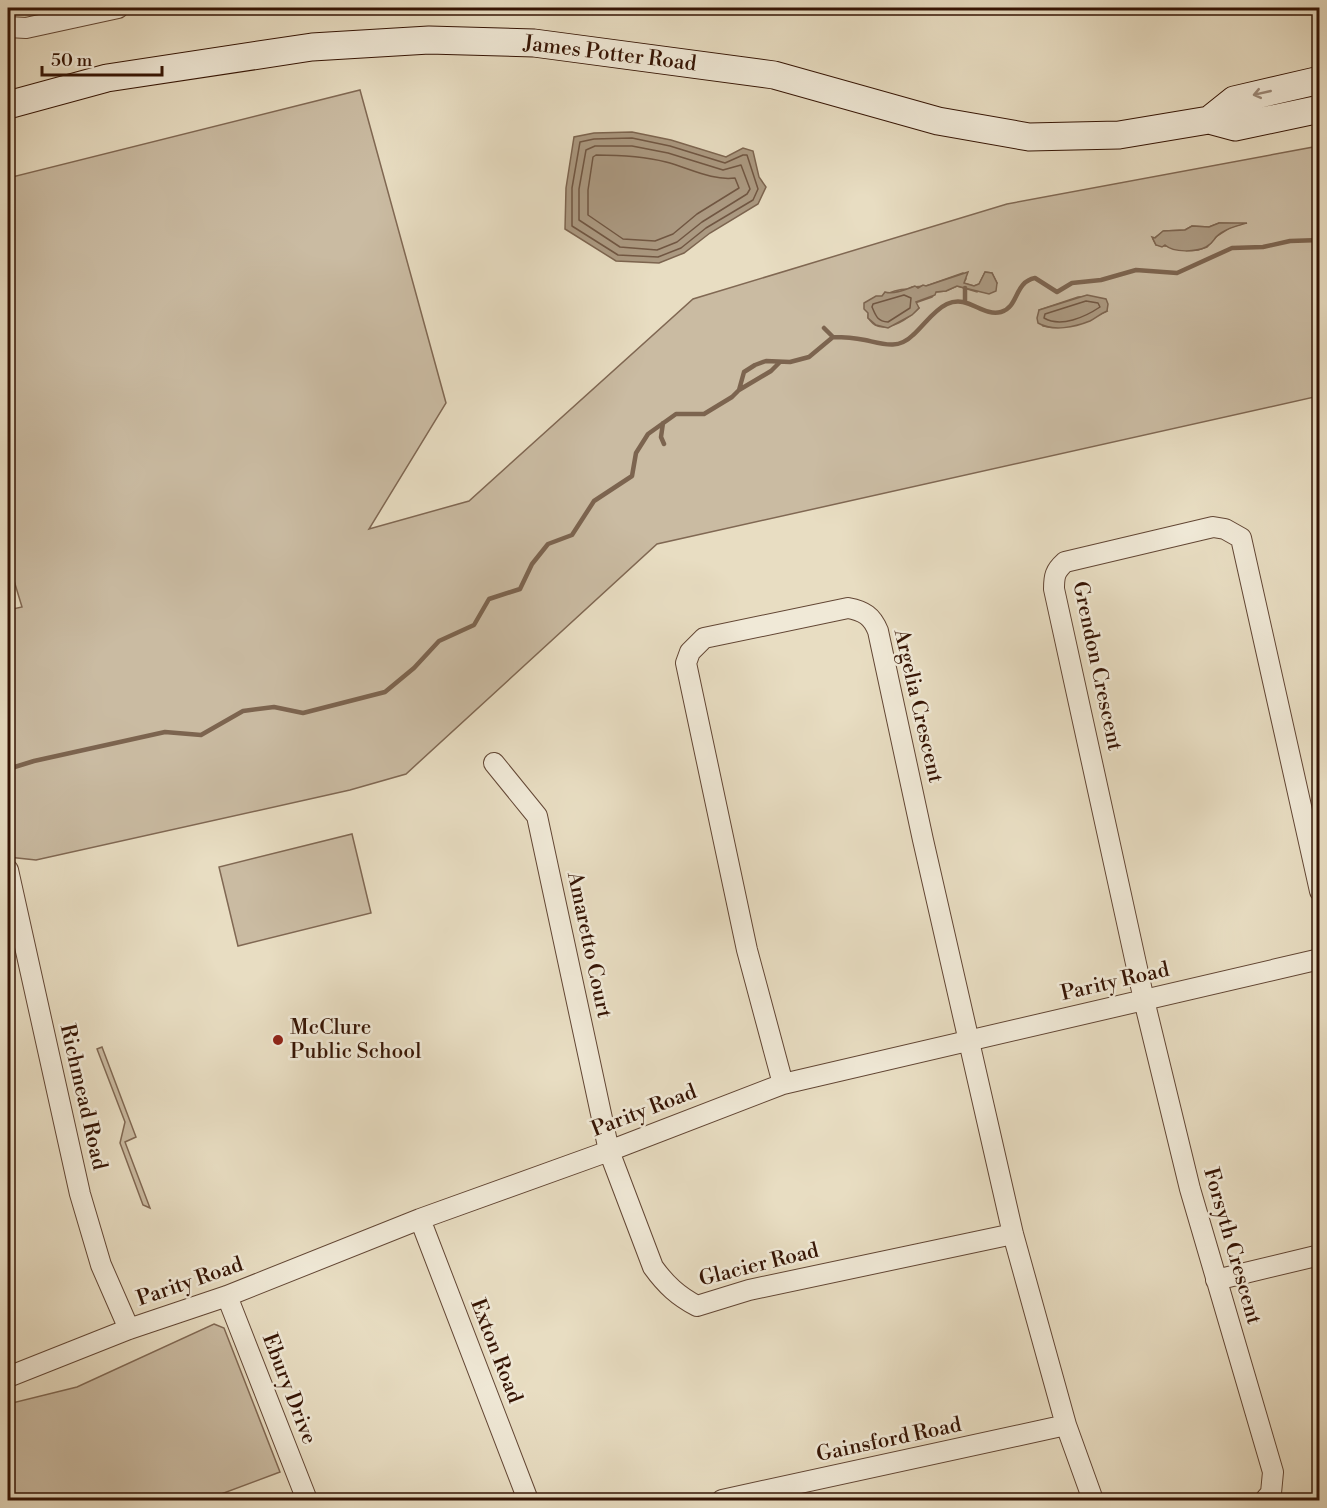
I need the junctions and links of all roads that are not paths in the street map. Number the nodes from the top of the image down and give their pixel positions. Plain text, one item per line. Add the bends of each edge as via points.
1 (118, 8) edge
2 (8, 27) edge
3 (1320, 80) edge
4 (8, 105) edge
5 (1320, 109) edge
6 (1209, 120) junction
7 (494, 763) dead end
8 (8, 870) edge
9 (1320, 891) edge
10 (1320, 959) edge
11 (1144, 1000) junction
12 (969, 1041) junction
13 (783, 1084) junction
14 (609, 1151) junction
15 (420, 1219) junction
16 (1013, 1234) junction
17 (1320, 1255) edge
18 (1216, 1280) junction
19 (227, 1296) junction
20 (129, 1329) junction
21 (8, 1377) edge
22 (1066, 1425) junction
23 (307, 1500) edge
24 (528, 1500) edge
25 (722, 1500) edge
26 (1093, 1500) edge
27 (1265, 1500) edge

1 - 2 street via 26,28
3 -> 6 main road via 1233,100
4 - 6 main road, James Potter Road via 118,76 312,47 429,39 534,43 774,75 938,121 1029,136 1119,135
5 - 6 main road, James Potter Road via 1235,127
7 - 14 street, Amaretto Court via 537,816
8 - 20 street, Richmead Road via 80,1194 101,1265
9 - 11 street, Grendon Crescent via 1241,538 1213,527 1065,562 1057,568 1054,589
10 - 11 street, Parity Road
11 - 12 street, Parity Road
11 - 18 street, Forsyth Crescent
12 - 13 street, Parity Road
12 - 13 street, Argelia Crescent via 873,620 862,611 849,608 704,638 690,652 686,663 688,681 747,950
12 - 16 street
13 - 14 street, Parity Road
14 - 15 street, Parity Road
14 - 16 street, Glacier Road via 653,1267 664,1284 697,1306 749,1290
15 - 19 street, Parity Road
15 - 24 street, Exton Road
16 - 22 street
17 - 18 street
18 - 27 street, Forsyth Crescent via 1273,1472 1271,1493
19 - 20 street, Parity Road
19 - 23 street, Ebury Drive
20 - 21 street, Parity Road
22 - 25 street, Gainsford Road
22 - 26 street

